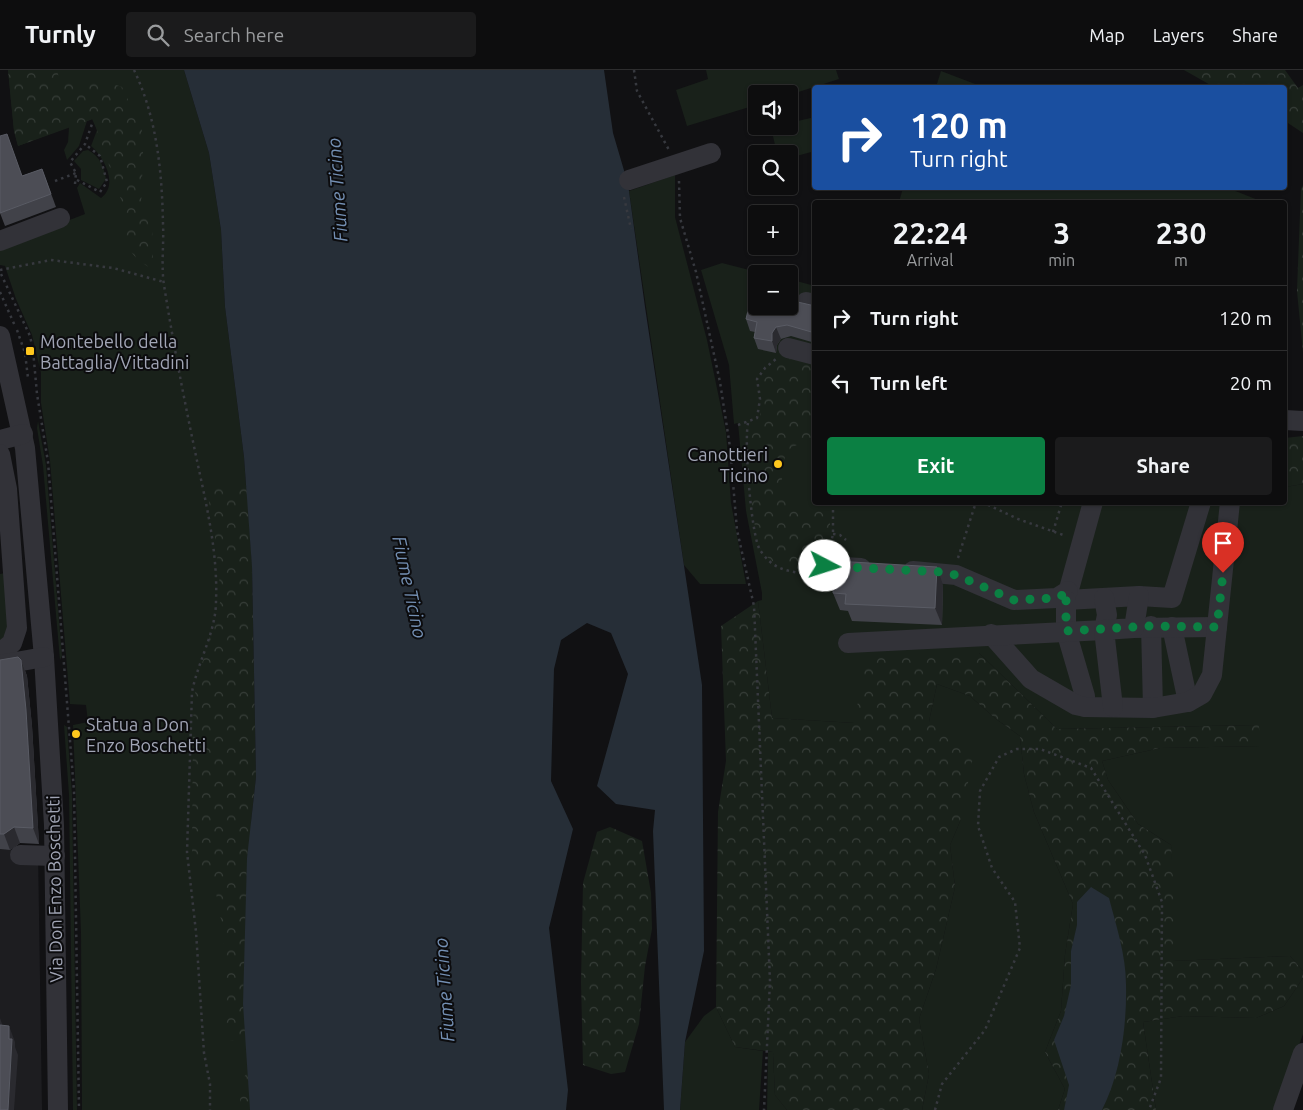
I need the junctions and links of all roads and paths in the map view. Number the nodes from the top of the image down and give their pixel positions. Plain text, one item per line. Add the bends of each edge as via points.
1 (134, 70) edge
2 (634, 70) edge
3 (92, 124) dead end
4 (85, 144) junction
5 (711, 152) dead end
6 (676, 164) junction
7 (76, 173) junction
8 (77, 180) junction
9 (55, 181) dead end
10 (75, 184) dead end
11 (626, 187) joint
12 (60, 218) dead end
13 (631, 229) dead end
14 (0, 241) edge
15 (0, 270) edge
16 (164, 282) junction
17 (0, 336) edge
18 (788, 348) joint
19 (812, 354) edge
20 (1287, 420) edge
21 (1303, 421) edge
22 (748, 423) junction
23 (738, 425) dead end
24 (23, 434) junction
25 (0, 440) edge
26 (0, 454) edge
27 (833, 505) edge
28 (975, 505) edge
29 (989, 505) edge
30 (1061, 505) edge
31 (1092, 505) edge
32 (1200, 505) edge
33 (1230, 505) edge
34 (1053, 532) junction
35 (833, 534) junction
36 (846, 540) dead end
37 (1082, 540) junction
38 (6, 564) edge
39 (825, 566) junction
40 (952, 575) junction
41 (1067, 596) junction
42 (1139, 596) junction
43 (1104, 598) junction
44 (1142, 627) junction
45 (1172, 627) junction
46 (1217, 627) junction
47 (1104, 630) junction
48 (1066, 631) junction
49 (991, 634) junction
50 (848, 643) dead end
51 (6, 648) edge
52 (44, 662) junction
53 (0, 665) edge
54 (1188, 702) junction
55 (1085, 707) junction
56 (1113, 707) junction
57 (1153, 708) junction
58 (20, 855) dead end
59 (55, 856) junction
60 (1303, 1053) edge
61 (58, 1110) edge
62 (210, 1110) edge
63 (764, 1110) edge
64 (935, 1110) edge
65 (1149, 1110) edge
66 (1284, 1110) edge

1 - 16 path via 148,107 158,158
2 - 6 path via 636,91
3 - 4 path
4 - 7 path via 70,162
4 - 8 path via 100,156 107,182 100,192
5 - 6 street
6 - 11 street
6 - 63 path via 679,168 680,218 696,272 720,382 730,447 737,530 754,606 770,981
7 - 8 path
7 - 9 path
8 - 10 path
11 - 13 path
12 - 14 street
15 - 16 path via 51,260 113,268
16 - 62 path via 211,529 216,591 215,615 192,692 187,852
17 - 24 street, Via Don Enzo Boschetti
18 - 19 street
18 - 22 path via 759,374 759,411 757,418
20 - 21 street
22 - 23 path
22 - 39 path via 748,476 759,548 775,566 797,573 822,575
24 - 25 street
24 - 52 street, Via Don Enzo Boschetti
26 - 38 street via 7,490
27 - 35 path
28 - 40 path
29 - 34 path
30 - 34 path
31 - 37 street
32 - 42 street via 1172,598
33 - 46 street
34 - 37 path
35 - 36 path
35 - 39 path
37 - 41 street
38 - 51 street via 17,628
39 - 40 street
40 - 41 street via 1014,600
41 - 43 street
41 - 48 street
42 - 43 street
42 - 44 street
43 - 47 street via 1107,615
44 - 45 street
44 - 47 street
44 - 57 street
45 - 46 street
45 - 54 street
46 - 54 street via 1208,686
47 - 48 street
47 - 56 street
48 - 49 street
48 - 55 street via 1085,696
49 - 50 street
49 - 55 street via 1031,679
52 - 53 street
52 - 59 street, Via Don Enzo Boschetti
54 - 57 street
55 - 56 street
56 - 57 street
58 - 59 street
59 - 61 street, Via Don Enzo Boschetti
60 - 66 street
64 - 65 path via 942,1084 985,1030 1020,948 1014,902 992,868 978,826 980,791 999,758 1017,750 1040,749 1091,768 1145,855 1162,902 1160,1078

